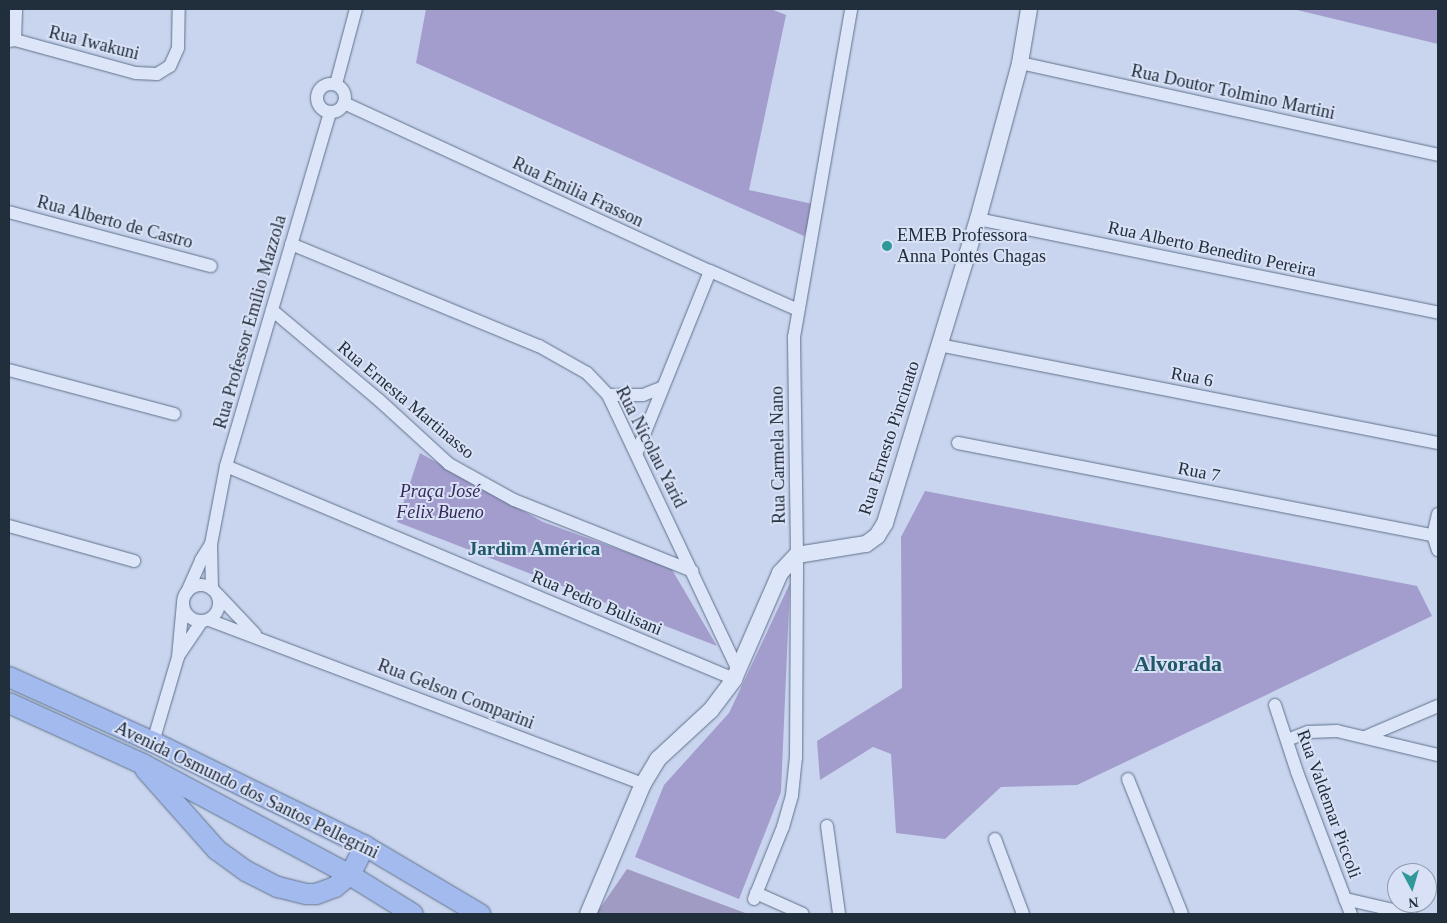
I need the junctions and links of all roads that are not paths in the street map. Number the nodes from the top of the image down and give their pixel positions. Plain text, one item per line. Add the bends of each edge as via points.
1 (16, 9) edge
2 (179, 9) edge
3 (356, 9) edge
4 (851, 9) edge
5 (1029, 9) edge
6 (12, 41) edge
7 (1020, 63) junction
8 (336, 84) junction
9 (344, 103) junction
10 (330, 112) junction
11 (1438, 155) edge
12 (9, 212) edge
13 (978, 219) junction
14 (291, 244) junction
15 (211, 266) dead end
16 (710, 272) junction
17 (272, 310) junction
18 (798, 310) junction
19 (1438, 313) edge
20 (940, 345) junction
21 (9, 370) edge
22 (662, 388) junction
23 (608, 395) junction
24 (174, 414) dead end
25 (958, 443) dead end
26 (1438, 443) edge
27 (637, 452) junction
28 (226, 466) junction
29 (1438, 514) edge
30 (9, 526) edge
31 (1433, 535) junction
32 (211, 544) junction
33 (1438, 550) edge
34 (797, 556) junction
35 (134, 561) dead end
36 (692, 571) junction
37 (215, 592) junction
38 (185, 597) junction
39 (205, 621) junction
40 (256, 636) junction
41 (178, 657) junction
42 (736, 674) junction
43 (9, 677) edge
44 (9, 703) edge
45 (1275, 705) dead end
46 (1438, 706) edge
47 (1365, 737) junction
48 (1287, 740) junction
49 (153, 742) junction
50 (1438, 754) edge
51 (143, 764) junction
52 (1128, 779) dead end
53 (643, 784) junction
54 (827, 826) dead end
55 (995, 839) dead end
56 (366, 846) junction
57 (350, 875) junction
58 (1346, 899) junction
59 (475, 913) edge
60 (412, 914) edge
61 (588, 914) edge
62 (803, 914) edge
63 (839, 914) edge
64 (1023, 914) edge
65 (1182, 914) edge
66 (1351, 914) edge
67 (1410, 914) edge

1 - 6 street
2 - 6 street, Rua Iwakuni via 178,48 170,66 157,74 136,74
3 - 8 street
4 - 18 street, Rua Carmela Nano
5 - 7 street, Rua Ernesto Pincinato
7 - 11 street, Rua Doutor Tolmino Martini
7 - 13 street, Rua Ernesto Pincinato
8 - 9 street via 343,91
8 - 10 street via 326,84 317,95 318,104
9 - 10 street via 338,110
9 - 16 street, Rua Emilia Frasson
10 - 14 street, Rua Professor Emílio Mazzola
12 - 15 street, Rua Alberto de Castro
13 - 19 street, Rua Alberto Benedito Pereira
13 - 20 street, Rua Ernesto Pincinato
14 - 17 street, Rua Professor Emílio Mazzola
14 - 23 street, Rua Nicolau Yarid via 539,346 587,373
16 - 18 street, Rua Emilia Frasson
16 - 22 street
17 - 28 street, Rua Professor Emílio Mazzola
17 - 36 street, Rua Ernesta Martinasso via 449,464 514,500
18 - 34 street, Rua Carmela Nano via 794,337
20 - 26 street, Rua 6
20 - 34 street, Rua Ernesto Pincinato via 897,489 877,536 866,544
21 - 24 street
22 - 23 street via 643,395
22 - 27 street
23 - 27 street, Rua Nicolau Yarid
25 - 31 street, Rua 7
27 - 36 street, Rua Nicolau Yarid
28 - 32 street, Rua Professor Emílio Mazzola
28 - 42 street, Rua Pedro Bulisani
29 - 31 street
30 - 35 street
31 - 33 street
32 - 37 street, Rua Professor Emílio Mazzola
32 - 38 street, Rua Professor Emílio Mazzola
34 - 42 street via 780,573
34 - 62 street, Rua Carmela Nano via 796,758 792,796 755,896
36 - 42 street, Rua Nicolau Yarid
37 - 38 street via 196,586
37 - 39 street via 219,607
37 - 40 street, Rua Gelson Comparini
38 - 39 street via 186,614
38 - 41 street, Rua Professor Emílio Mazzola
39 - 40 street, Rua Gelson Comparini
39 - 41 street, Rua Professor Emílio Mazzola
40 - 53 street, Rua Gelson Comparini
41 - 49 street, Rua Professor Emílio Mazzola
42 - 53 street via 711,710 658,759
43 - 49 main road, Avenida Osmundo dos Santos Pellegrini
44 - 51 main road, Avenida Osmundo dos Santos Pellegrini
45 - 48 street, Rua Valdemar Piccoli
46 - 47 street
47 - 48 street via 1321,730
47 - 50 street
48 - 58 street, Rua Valdemar Piccoli
49 - 51 main road
49 - 56 main road, Avenida Osmundo dos Santos Pellegrini
51 - 57 main road, Avenida Osmundo dos Santos Pellegrini
51 - 57 main road via 201,835 231,861 262,880 296,893 311,894 335,887
52 - 65 street
53 - 61 street
54 - 63 street
55 - 64 street
56 - 57 main road
56 - 59 main road, Avenida Osmundo dos Santos Pellegrini
57 - 60 main road, Avenida Osmundo dos Santos Pellegrini
58 - 66 street, Rua Valdemar Piccoli
58 - 67 street

